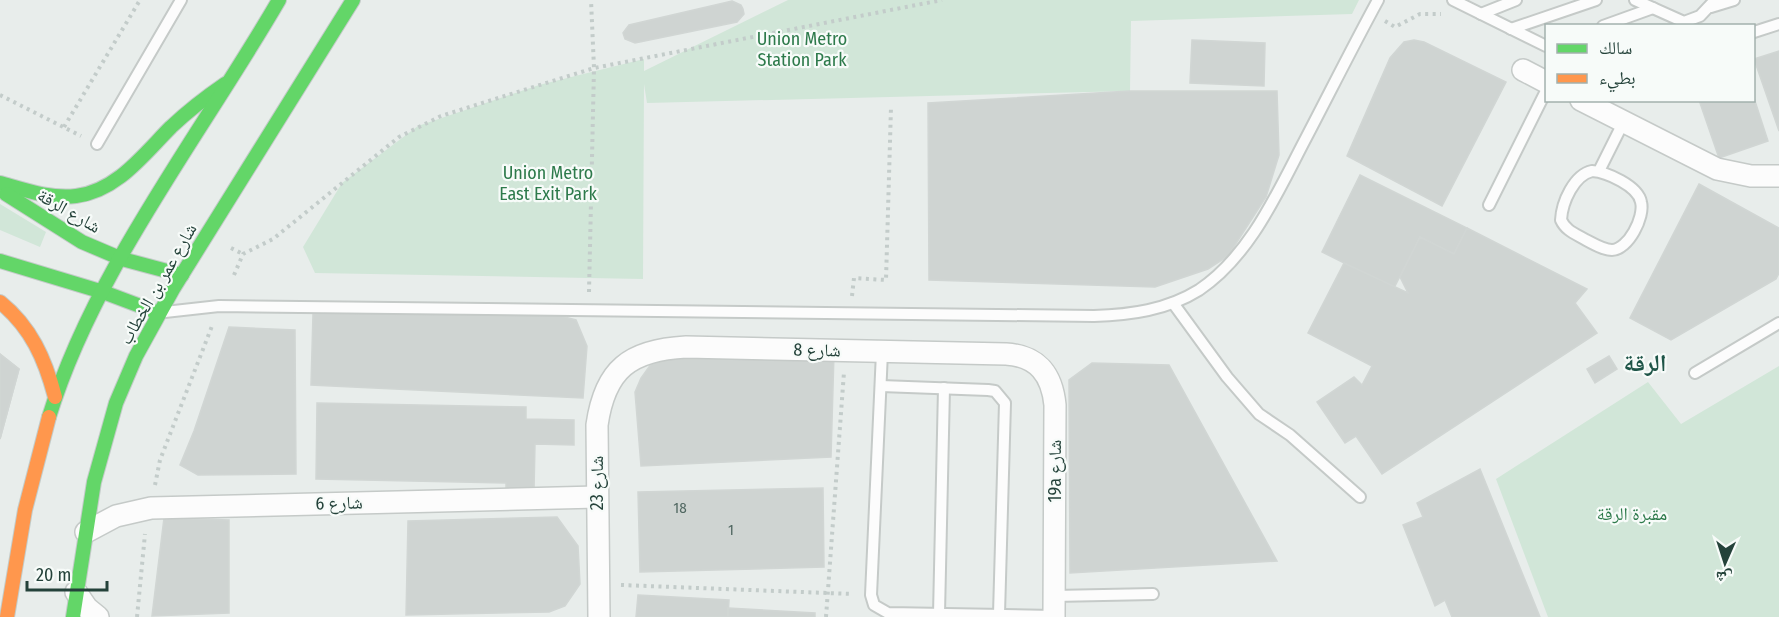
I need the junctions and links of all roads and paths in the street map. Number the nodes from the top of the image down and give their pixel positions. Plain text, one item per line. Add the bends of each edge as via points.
1 (140, 0) edge
2 (181, 0) edge
3 (272, 0) edge
4 (279, 0) edge
5 (353, 0) edge
6 (591, 0) edge
7 (942, 0) edge
8 (1378, 0) edge
9 (1453, 0) edge
10 (1516, 0) edge
11 (1596, 0) edge
12 (1635, 0) edge
13 (1734, 0) edge
14 (1713, 3) edge
15 (1653, 8) junction
16 (1371, 13) junction
17 (1481, 14) junction
18 (270, 15) junction
19 (1448, 15) dead end
20 (1609, 24) edge
21 (1684, 24) edge
22 (1779, 24) edge
23 (1511, 29) junction
24 (1755, 32) edge
25 (1545, 46) edge
26 (594, 68) junction
27 (1522, 70) dead end
28 (232, 81) junction
29 (1545, 82) edge
30 (1545, 93) edge
31 (0, 95) edge
32 (1585, 102) edge
33 (1623, 123) junction
34 (64, 127) junction
35 (97, 144) joint
36 (1599, 171) junction
37 (1779, 176) edge
38 (0, 183) edge
39 (0, 190) edge
40 (1489, 205) dead end
41 (122, 259) junction
42 (0, 261) edge
43 (182, 275) junction
44 (234, 275) dead end
45 (103, 292) junction
46 (0, 302) edge
47 (1173, 303) junction
48 (219, 306) junction
49 (589, 310) junction
50 (159, 313) junction
51 (1779, 323) edge
52 (882, 351) junction
53 (1006, 354) joint
54 (630, 360) joint
55 (1695, 373) dead end
56 (881, 386) junction
57 (944, 388) junction
58 (55, 397) junction
59 (1360, 497) dead end
60 (597, 498) junction
61 (151, 508) junction
62 (86, 532) junction
63 (599, 584) junction
64 (5, 586) edge
65 (76, 592) junction
66 (1153, 594) dead end
67 (871, 595) junction
68 (5, 608) edge
69 (1054, 609) edge
70 (939, 614) junction
71 (999, 614) junction
72 (73, 617) edge
73 (98, 617) edge
74 (137, 617) edge
75 (599, 617) edge

1 - 34 path
2 - 35 lane
3 - 18 lane
4 - 18 main road
5 - 43 main road, شارع عمر بن الخطاب
6 - 26 path
7 - 26 path
8 - 16 lane
9 - 17 lane
10 - 17 lane
11 - 23 lane
12 - 15 lane
13 - 14 lane
14 - 21 lane
15 - 20 lane
15 - 21 lane
16 - 19 path via 1395,27 1420,14
16 - 47 lane via 1260,222 1221,272
17 - 23 lane
18 - 28 main road
22 - 24 lane
23 - 25 lane
26 - 44 path via 441,116 399,136 273,239 243,254
26 - 49 path
27 - 29 street
28 - 38 main road via 188,110 133,169 99,190 74,196 46,196
28 - 41 main road
30 - 40 lane
31 - 34 path
32 - 33 street
33 - 36 lane
33 - 37 street via 1717,169 1750,176
34 - 35 path
36 - 36 lane via 1635,191 1641,200 1640,218 1625,245 1618,249 1602,248 1566,229 1561,220 1578,177
39 - 41 main road, شارع الرقة via 82,242
41 - 43 main road, شارع الرقة
41 - 45 main road
42 - 45 main road
43 - 50 main road, شارع عمر بن الخطاب
45 - 50 main road
45 - 58 main road via 80,334
46 - 58 main road via 21,321 37,344
47 - 49 lane via 1147,311 1094,316
47 - 59 lane via 1259,414 1290,435
48 - 49 lane
48 - 50 lane
48 - 61 path via 160,460
50 - 62 main road, شارع عمر بن الخطاب via 116,403
51 - 55 lane
52 - 53 street, شارع 8
52 - 54 street, شارع 8 via 686,347 667,348
52 - 56 lane
53 - 69 street, 19a شارع via 1032,360 1050,379 1053,392
54 - 60 street, شارع 23 via 612,377 601,400
56 - 57 lane
56 - 67 lane
57 - 70 lane
57 - 71 lane via 995,392 1005,403
58 - 64 main road
60 - 61 street, شارع 6
60 - 63 street, شارع 23
61 - 62 street, شارع 6 via 116,516
61 - 74 path
62 - 65 main road, شارع عمر بن الخطاب
63 - 67 path
63 - 75 street, شارع 23
64 - 68 main road
65 - 72 main road, شارع عمر بن الخطاب
65 - 73 street
66 - 69 lane
67 - 70 lane via 882,612
69 - 71 lane
70 - 71 lane

